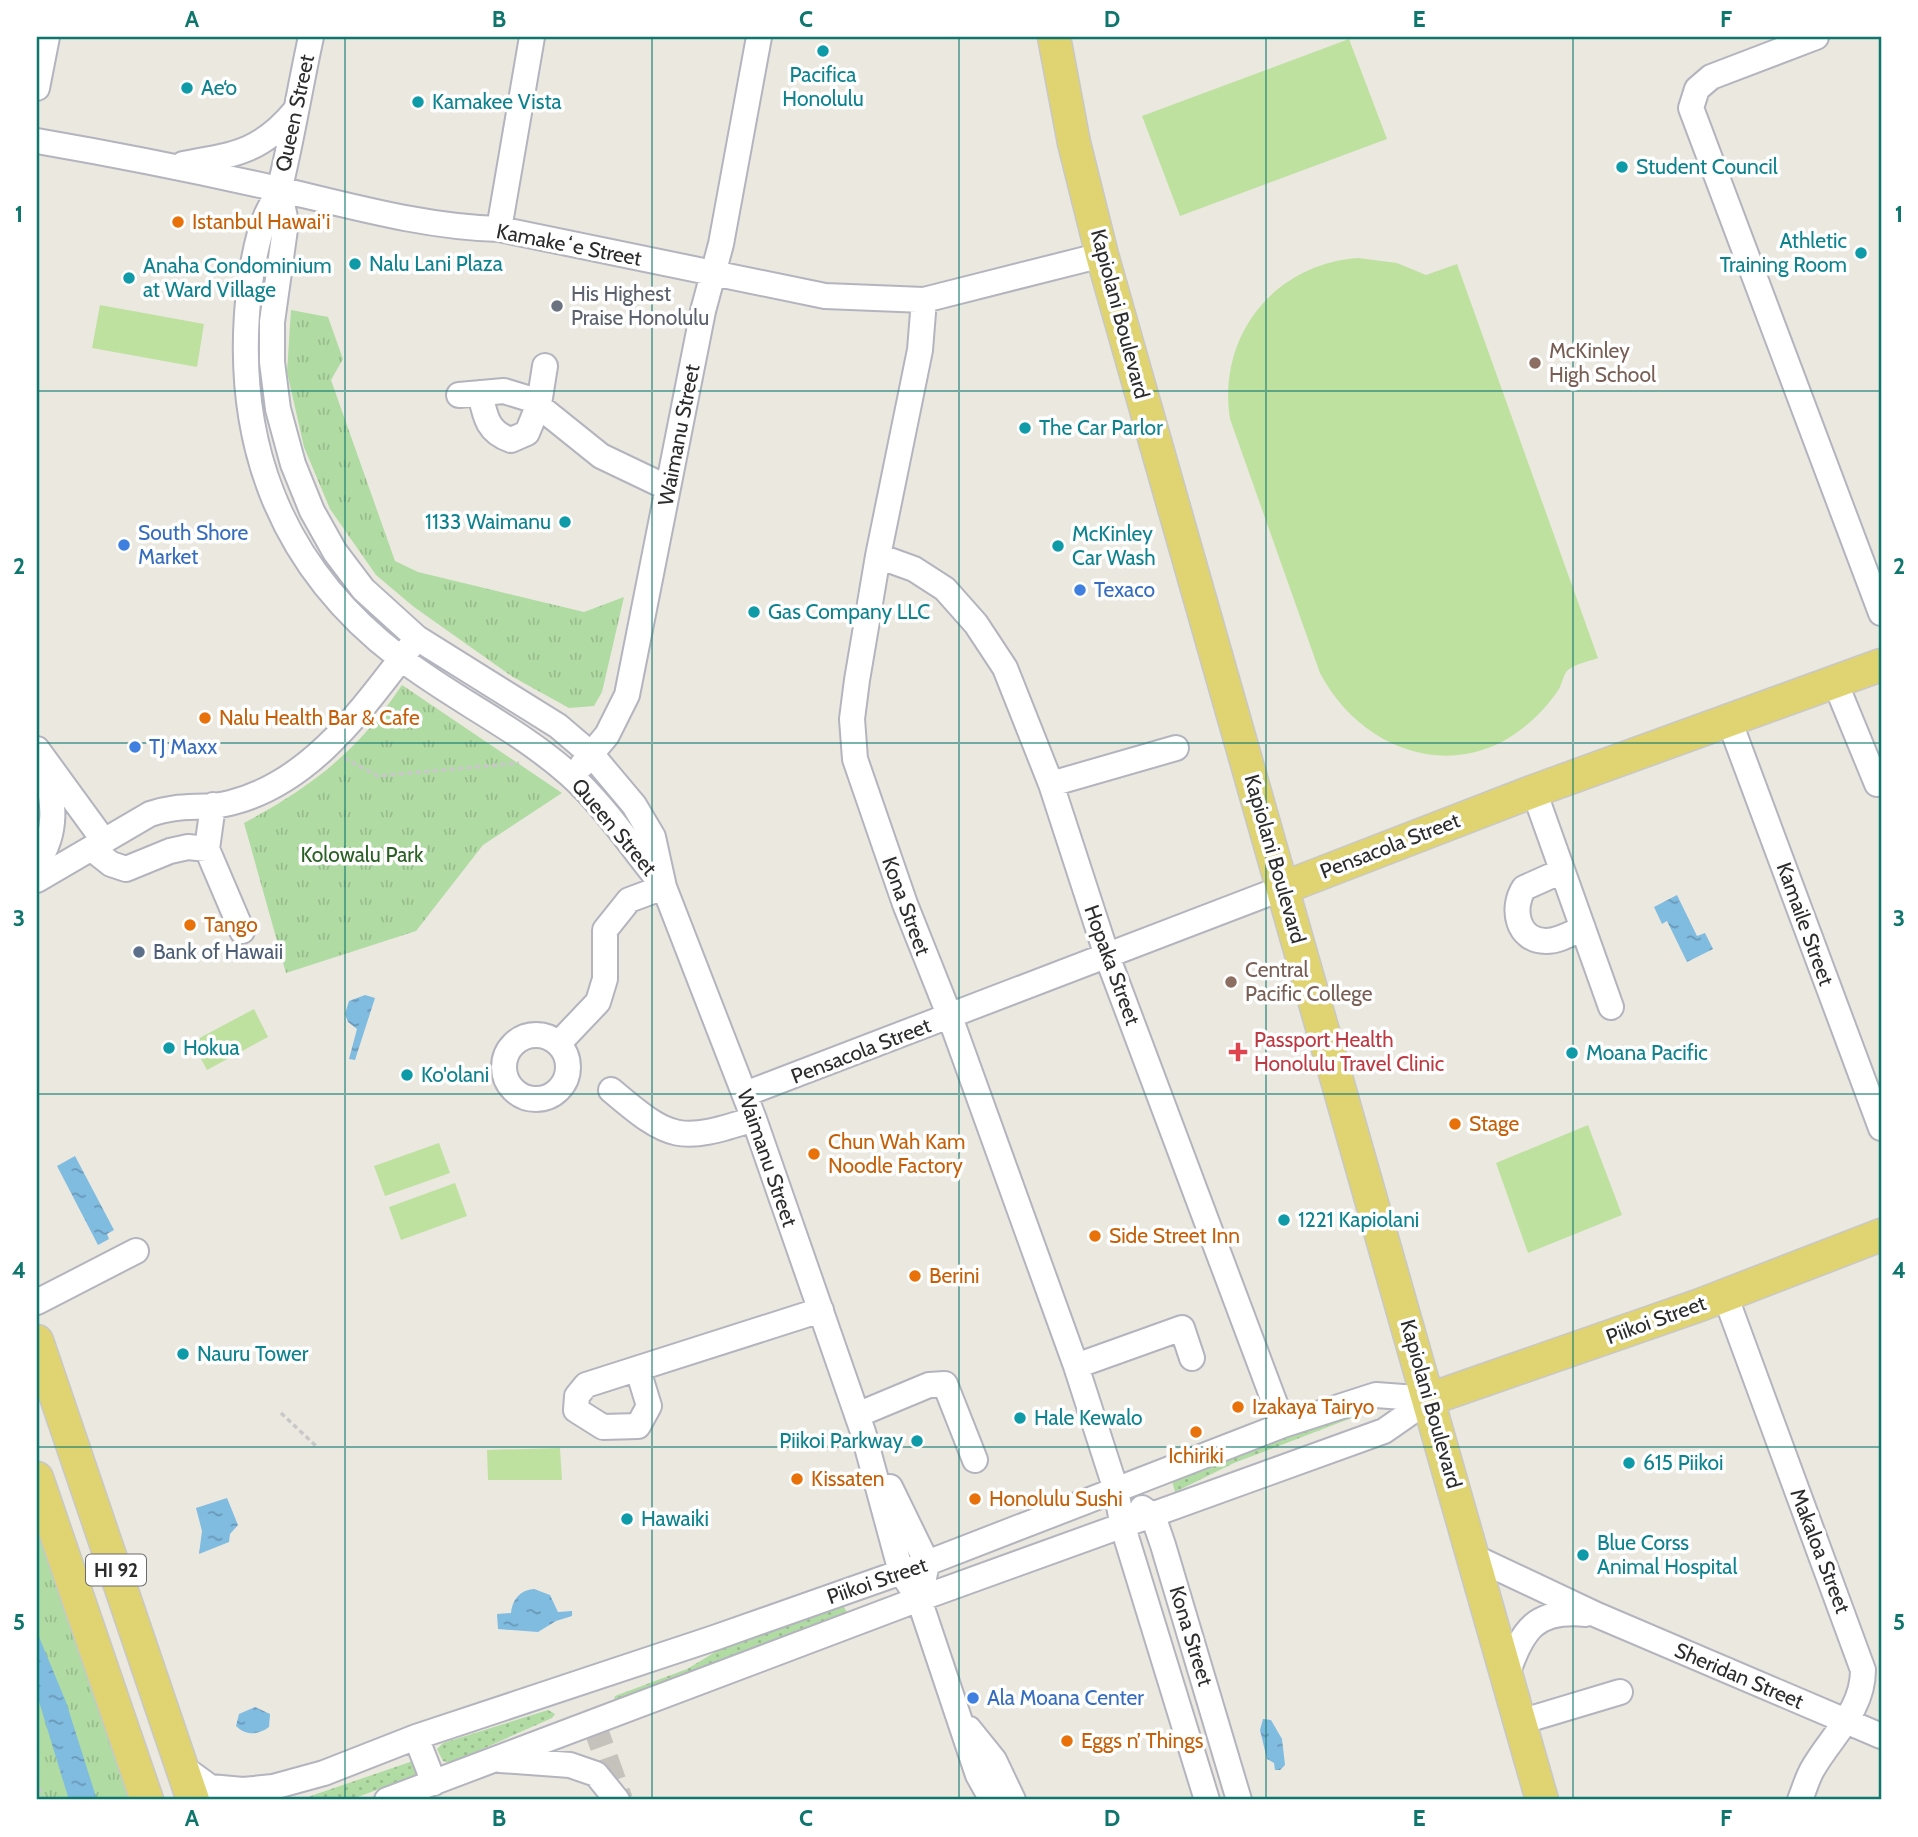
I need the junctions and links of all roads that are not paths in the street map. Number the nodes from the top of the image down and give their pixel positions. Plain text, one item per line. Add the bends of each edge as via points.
1 (47, 37) edge
2 (311, 37) edge
3 (532, 37) edge
4 (759, 37) edge
5 (1054, 37) edge
6 (1816, 37) edge
7 (37, 88) edge
8 (295, 110) junction
9 (37, 141) edge
10 (175, 165) junction
11 (279, 190) junction
12 (499, 229) junction
13 (1102, 255) junction
14 (712, 274) junction
15 (924, 300) junction
16 (545, 366) dead end
17 (539, 404) junction
18 (668, 488) junction
19 (878, 556) junction
20 (1881, 613) edge
21 (417, 638) junction
22 (400, 659) junction
23 (1881, 665) edge
24 (1835, 682) junction
25 (1729, 720) junction
26 (1176, 748) dead end
27 (40, 754) edge
28 (592, 755) junction
29 (572, 776) junction
30 (1051, 784) junction
31 (1877, 784) dead end
32 (1534, 791) junction
33 (213, 805) junction
34 (98, 845) junction
35 (207, 849) junction
36 (37, 863) edge
37 (1562, 871) junction
38 (37, 880) edge
39 (664, 887) junction
40 (1283, 888) junction
41 (1583, 928) junction
42 (242, 931) dead end
43 (1107, 956) junction
44 (1611, 1007) dead end
45 (950, 1017) junction
46 (559, 1043) dead end
47 (611, 1090) dead end
48 (745, 1094) junction
49 (754, 1119) junction
50 (1881, 1128) edge
51 (1881, 1235) edge
52 (136, 1251) dead end
53 (1724, 1295) junction
54 (37, 1302) edge
55 (821, 1310) junction
56 (37, 1341) edge
57 (1192, 1358) dead end
58 (1076, 1366) junction
59 (638, 1370) dead end
60 (1430, 1399) junction
61 (860, 1424) junction
62 (1283, 1426) junction
63 (975, 1460) dead end
64 (37, 1478) edge
65 (1116, 1490) junction
66 (1153, 1516) junction
67 (1123, 1527) junction
68 (1474, 1557) junction
69 (927, 1563) junction
70 (901, 1572) junction
71 (919, 1599) junction
72 (1597, 1615) junction
73 (1507, 1675) junction
74 (569, 1687) junction
75 (1620, 1692) dead end
76 (960, 1718) junction
77 (1520, 1722) junction
78 (1846, 1722) junction
79 (594, 1724) junction
80 (1881, 1736) edge
81 (416, 1737) junction
82 (496, 1760) junction
83 (181, 1766) junction
84 (324, 1773) junction
85 (434, 1783) junction
86 (146, 1800) edge
87 (193, 1800) edge
88 (279, 1800) edge
89 (387, 1800) edge
90 (617, 1800) edge
91 (992, 1800) edge
92 (1013, 1800) edge
93 (1207, 1800) edge
94 (1239, 1800) edge
95 (1542, 1800) edge
96 (1800, 1800) edge

1 - 7 street
2 - 8 street, Queen Street
3 - 12 street
4 - 14 street, Waimanu Street
5 - 13 main road, Kapiolani Boulevard
6 - 20 street via 1711,77 1697,89 1691,108
8 - 10 street via 278,131 250,150
8 - 11 street, Queen Street
9 - 10 street, Kamakeʻe Street
10 - 11 street, Kamakeʻe Street
11 - 12 street, Kamakeʻe Street via 424,222
11 - 21 street, Queen Street via 286,222 272,322 272,362 278,409 293,464 335,552 363,589
11 - 22 street, Queen Street via 265,217 250,281 246,335 250,416 261,468 310,565 344,609
12 - 14 street, Kamakeʻe Street
13 - 15 street, Kamakeʻe Street
13 - 40 main road, Kapiolani Boulevard
14 - 15 street, Kamakeʻe Street via 825,296
14 - 18 street, Waimanu Street
15 - 19 street, Kona Street via 920,350
16 - 17 street
17 - 17 street via 504,391 469,394 496,435 511,440 527,433
17 - 18 street via 601,456
18 - 28 street, Waimanu Street via 627,695
19 - 30 street, Hopaka Street via 936,582 976,624 1005,668
19 - 45 street, Kona Street via 852,719 855,759
21 - 22 street
21 - 28 street, Queen Street via 558,726
22 - 29 street, Queen Street
22 - 33 street via 350,723 304,765 241,800
23 - 24 main road, Pensacola Street
24 - 25 main road, Pensacola Street
24 - 31 street
25 - 32 main road, Pensacola Street
25 - 50 street, Kamaile Street
26 - 30 street
27 - 34 street
27 - 36 street via 54,804 53,827
28 - 29 street, Waimanu Street
28 - 39 street, Queen Street via 653,836
29 - 39 street, Queen Street
30 - 43 street, Hopaka Street
32 - 37 street
32 - 40 main road, Pensacola Street
33 - 34 street via 170,806
33 - 35 street
34 - 35 street via 111,864 126,869 170,851
34 - 38 street
35 - 42 street
37 - 41 street
37 - 41 street via 1524,888 1517,916 1527,933 1546,941
39 - 46 street via 629,900 606,930 605,979 598,1002
39 - 48 street, Waimanu Street
40 - 43 street, Pensacola Street
40 - 60 main road, Kapiolani Boulevard
41 - 44 street
43 - 45 street, Pensacola Street
43 - 62 street, Hopaka Street
45 - 48 street, Pensacola Street
45 - 58 street, Kona Street
47 - 49 street via 645,1118 678,1135 707,1134
48 - 49 street, Waimanu Street
49 - 55 street, Waimanu Street
51 - 53 main road, Piikoi Street
52 - 54 street
53 - 60 main road, Piikoi Street
53 - 78 street, Makaloa Street via 1860,1657 1863,1684
55 - 59 street
55 - 61 street, Waimanu Street
56 - 83 main road, HI 92
57 - 58 street via 1182,1328
58 - 65 street, Kona Street
60 - 62 street, Piikoi Street via 1376,1395
60 - 66 street, Piikoi Street via 1384,1431
60 - 68 main road, Kapiolani Boulevard
61 - 63 street via 929,1385 945,1384
61 - 69 street, Waimanu Street
61 - 70 street, Waimanu Street
62 - 65 street, Piikoi Street
64 - 86 main road, HI 92
65 - 66 street
65 - 67 street, Kona Street
65 - 69 street, Piikoi Street
66 - 67 street, Piikoi Street
66 - 94 street, Kona Street
67 - 71 street, Piikoi Street
67 - 93 street, Kona Street
68 - 72 street, Sheridan Street
68 - 73 main road, Kapiolani Boulevard
69 - 70 street, Piikoi Street
69 - 71 street
70 - 71 street, Waimanu Street
70 - 74 street, Piikoi Street
71 - 76 street, Waimanu Street
71 - 79 street, Piikoi Street
72 - 73 street, Sheridan Street via 1555,1613 1539,1620 1518,1644
72 - 78 street, Sheridan Street
73 - 77 main road, Kapiolani Boulevard
74 - 79 street
74 - 81 street, Piikoi Street
75 - 77 street
76 - 91 street, Waimanu Street via 978,1775
76 - 92 street via 994,1760
77 - 95 main road, Kapiolani Boulevard
78 - 80 street, Sheridan Street
78 - 96 street, Makaloa Street via 1813,1769
79 - 82 street, Piikoi Street
81 - 84 street, Piikoi Street
81 - 85 street
82 - 85 street, Piikoi Street
82 - 90 street via 570,1765 596,1774
83 - 84 street, Piikoi Street via 209,1787 243,1790
83 - 87 main road, HI 92
84 - 88 street, Piikoi Street
85 - 89 street, Piikoi Street

